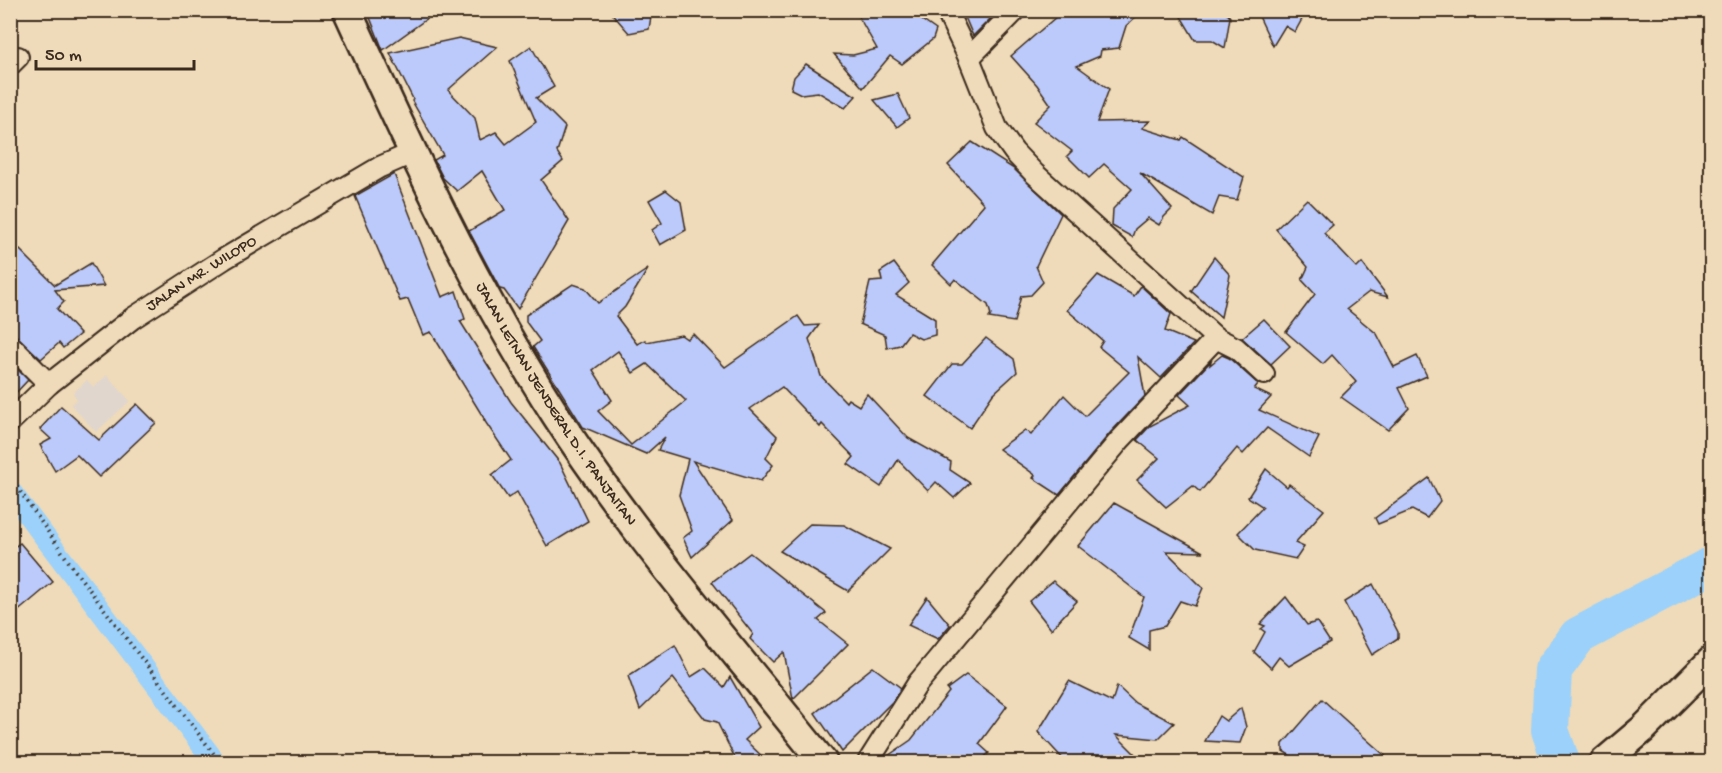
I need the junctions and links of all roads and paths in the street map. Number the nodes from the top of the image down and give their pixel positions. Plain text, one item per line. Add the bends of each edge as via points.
1 (347, 10) edge
2 (946, 10) edge
3 (1016, 10) edge
4 (969, 58) junction
5 (412, 153) junction
6 (1216, 338) junction
7 (10, 345) edge
8 (1264, 374) dead end
9 (49, 384) junction
10 (10, 422) edge
11 (10, 477) edge
12 (1712, 660) edge
13 (220, 762) edge
14 (823, 762) edge
15 (868, 762) edge
16 (1604, 762) edge

1 - 5 street, JALAN LETNAN JENDERAL D.I. PANJAITAN
2 - 4 street
3 - 4 street
4 - 6 street via 997,128 1014,152
5 - 9 street, JALAN MR. WILOPO via 380,167 224,259 114,331
5 - 14 street, JALAN LETNAN JENDERAL D.I. PANJAITAN via 503,330 556,416 678,584
6 - 8 street via 1236,348
6 - 15 street via 1119,441 926,674
7 - 9 street
9 - 10 street, JALAN MR. WILOPO
11 - 13 path via 76,572
12 - 16 street

